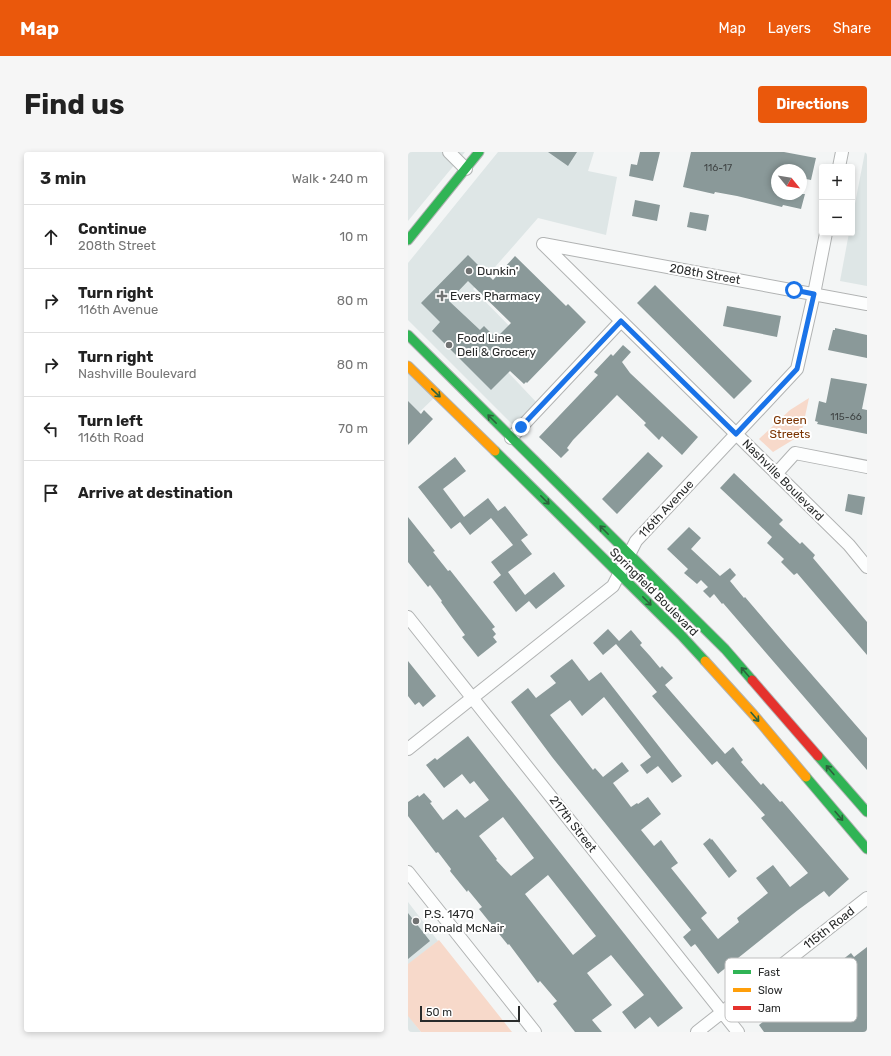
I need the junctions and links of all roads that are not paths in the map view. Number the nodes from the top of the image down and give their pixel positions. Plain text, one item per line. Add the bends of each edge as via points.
1 (449, 152) edge
2 (479, 152) edge
3 (842, 152) edge
4 (840, 164) edge
5 (466, 169) junction
6 (825, 236) edge
7 (408, 240) edge
8 (543, 244) joint
9 (814, 294) junction
10 (867, 304) edge
11 (621, 321) junction
12 (408, 335) edge
13 (408, 366) edge
14 (736, 434) junction
15 (511, 438) junction
16 (867, 467) edge
17 (776, 474) junction
18 (629, 555) junction
19 (867, 567) edge
20 (619, 574) junction
21 (408, 617) edge
22 (472, 698) junction
23 (408, 749) edge
24 (867, 812) edge
25 (867, 849) edge
26 (408, 872) edge
27 (867, 898) edge
28 (791, 958) edge
29 (725, 1010) edge
30 (722, 1012) junction
31 (725, 1016) edge
32 (730, 1022) edge
33 (535, 1032) edge
34 (696, 1032) edge
35 (738, 1032) edge

1 - 5 street
2 - 5 main road
3 - 4 street
5 - 7 main road
6 - 9 street, 116th Avenue
8 - 9 street, 208th Street
8 - 11 street, Nashville Boulevard
9 - 10 street, 208th Street
9 - 14 street, 116th Avenue via 797,369
11 - 14 street, Nashville Boulevard
11 - 15 street
15 -> 12 main road, Springfield Boulevard
13 -> 20 main road, Springfield Boulevard
14 - 17 street, Nashville Boulevard
14 - 18 street, 116th Avenue via 636,541
18 -> 15 main road, Springfield Boulevard
16 - 17 street via 795,453
17 - 19 street, Nashville Boulevard via 849,545
18 - 20 street, 116th Avenue
24 -> 18 main road, Springfield Boulevard via 725,649
20 - 22 street, 116th Avenue via 613,586
20 -> 25 main road, Springfield Boulevard via 681,635 753,714
21 - 22 street, 217th Street
22 - 23 street, 116th Avenue
22 - 30 street, 217th Street
26 - 33 street
27 - 28 street, 115th Road
29 - 30 street, 115th Road
30 - 31 street, 217th Street
30 - 34 street, 115th Road
32 - 35 street, 217th Street

